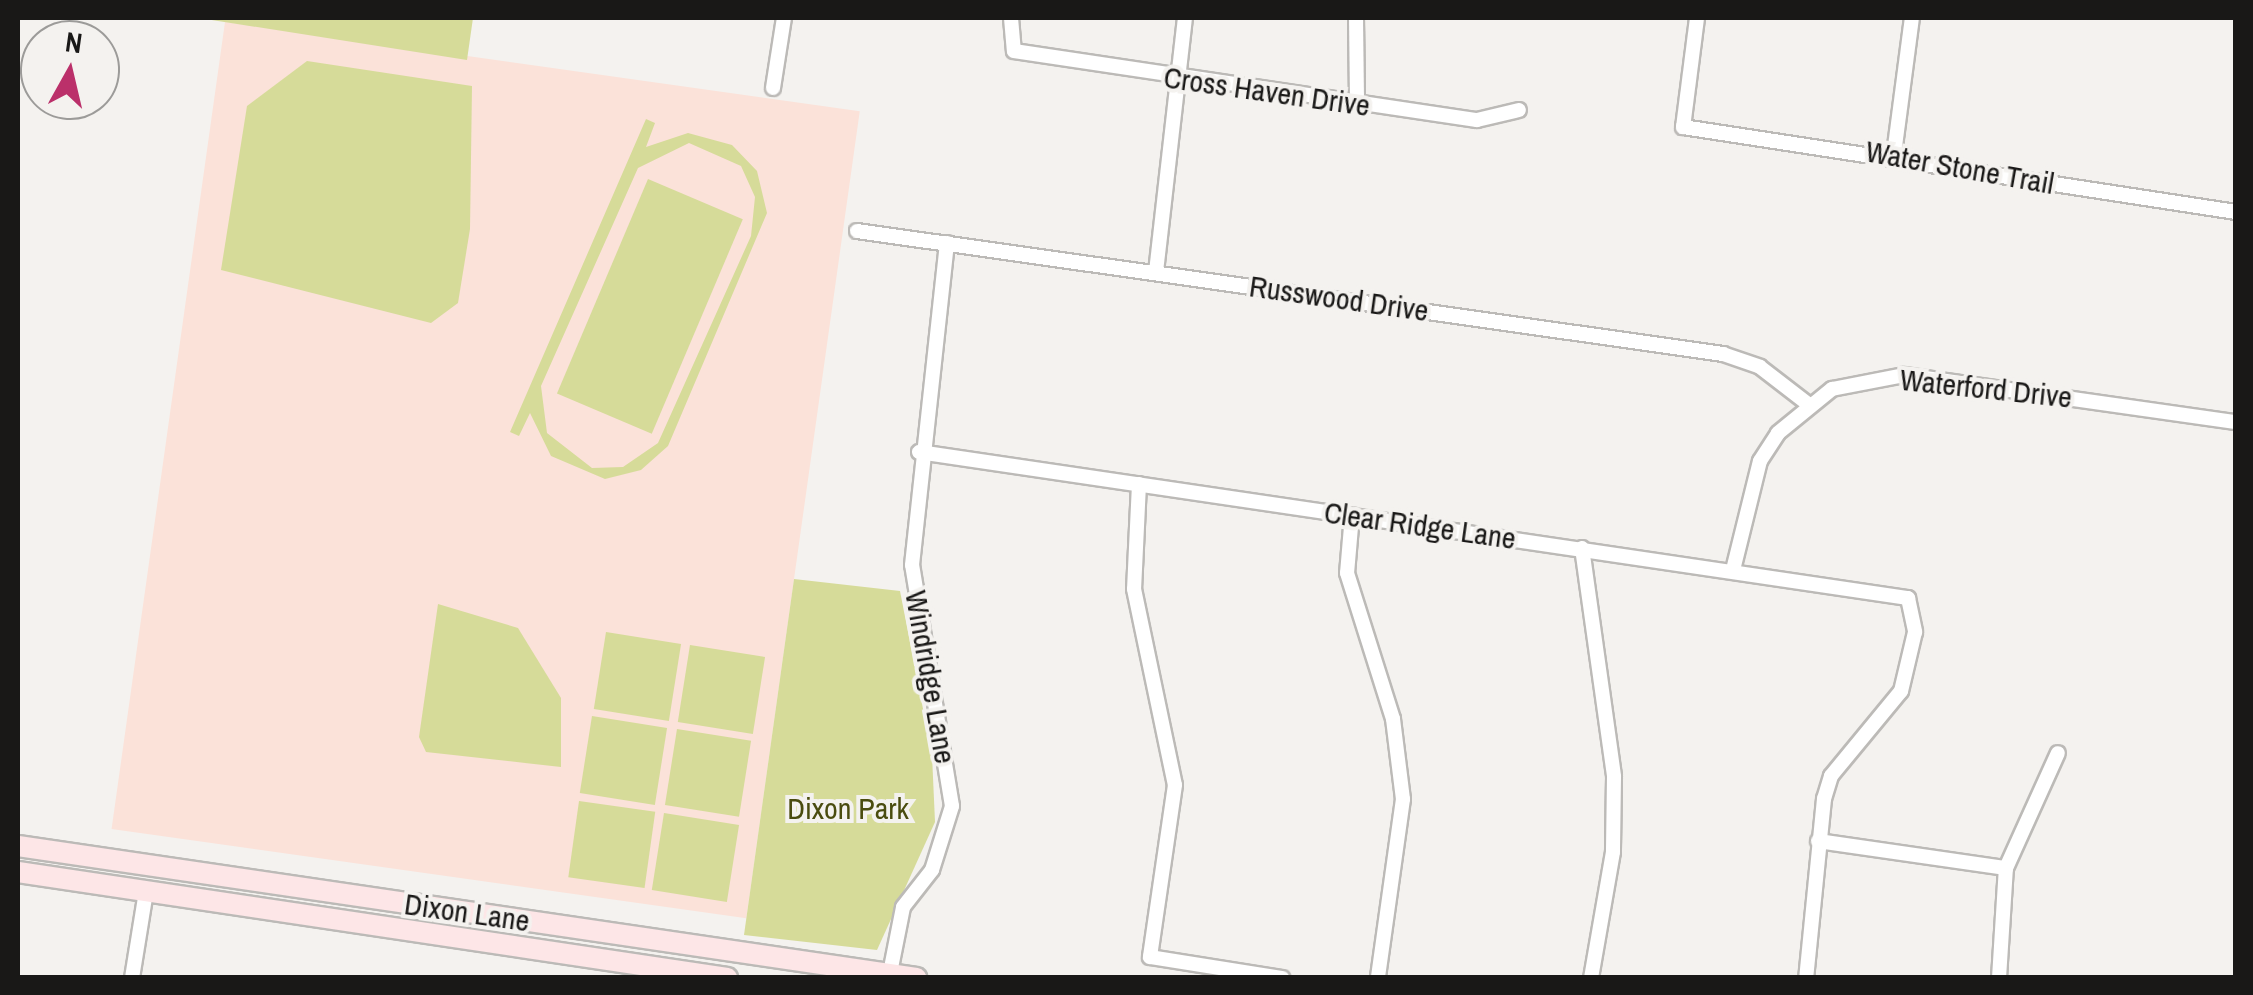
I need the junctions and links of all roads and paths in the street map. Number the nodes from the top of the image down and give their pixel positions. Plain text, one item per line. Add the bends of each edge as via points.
1 (784, 18) edge
2 (1011, 18) edge
3 (1185, 18) edge
4 (1356, 18) edge
5 (1696, 18) edge
6 (1912, 18) edge
7 (1183, 79) junction
8 (772, 88) dead end
9 (1357, 105) junction
10 (1518, 110) dead end
11 (1894, 154) junction
12 (2236, 212) edge
13 (856, 231) dead end
14 (948, 243) junction
15 (1156, 272) junction
16 (1808, 404) junction
17 (2236, 422) edge
18 (919, 452) junction
19 (1139, 484) junction
20 (1352, 515) junction
21 (1582, 548) junction
22 (1733, 570) junction
23 (2058, 752) dead end
24 (1818, 841) junction
25 (18, 846) edge
26 (2006, 868) junction
27 (18, 872) edge
28 (146, 892) junction
29 (888, 975) edge
30 (132, 978) edge
31 (727, 978) edge
32 (916, 978) edge
33 (1282, 978) edge
34 (1378, 978) edge
35 (1590, 978) edge
36 (1806, 978) edge
37 (1998, 978) edge

1 - 8 street
2 - 7 street, Cross Haven Drive via 1014,51
3 - 7 street
4 - 9 street
5 - 11 street, Water Stone Trail via 1683,127
6 - 11 street
7 - 9 street, Cross Haven Drive
7 - 15 street
9 - 10 street, Cross Haven Drive via 1477,120
11 - 12 street, Water Stone Trail
13 - 14 street, Russwood Drive
14 - 15 street, Russwood Drive
14 - 18 street, Windridge Lane
15 - 16 street, Russwood Drive via 1723,354 1760,367
16 - 17 street, Waterford Drive via 1832,388 1904,375
16 - 22 street, Waterford Drive via 1760,461
18 - 19 street, Clear Ridge Lane
18 - 29 street, Windridge Lane via 915,618 952,806 932,870 903,907
19 - 20 street, Clear Ridge Lane
19 - 33 street via 1134,589 1175,785 1150,956
20 - 21 street, Clear Ridge Lane
20 - 34 street via 1346,573 1393,719 1403,799
21 - 22 street, Clear Ridge Lane
21 - 35 street via 1614,778 1613,852
22 - 24 street, Clear Ridge Lane via 1901,594 1917,606 1901,692 1831,776
23 - 26 street
24 - 26 street
24 - 36 street
25 - 29 main road, Dixon Lane
26 - 37 street
27 - 28 main road, Dixon Lane
28 - 30 street
28 - 31 main road, Dixon Lane
29 - 32 main road, Dixon Lane

